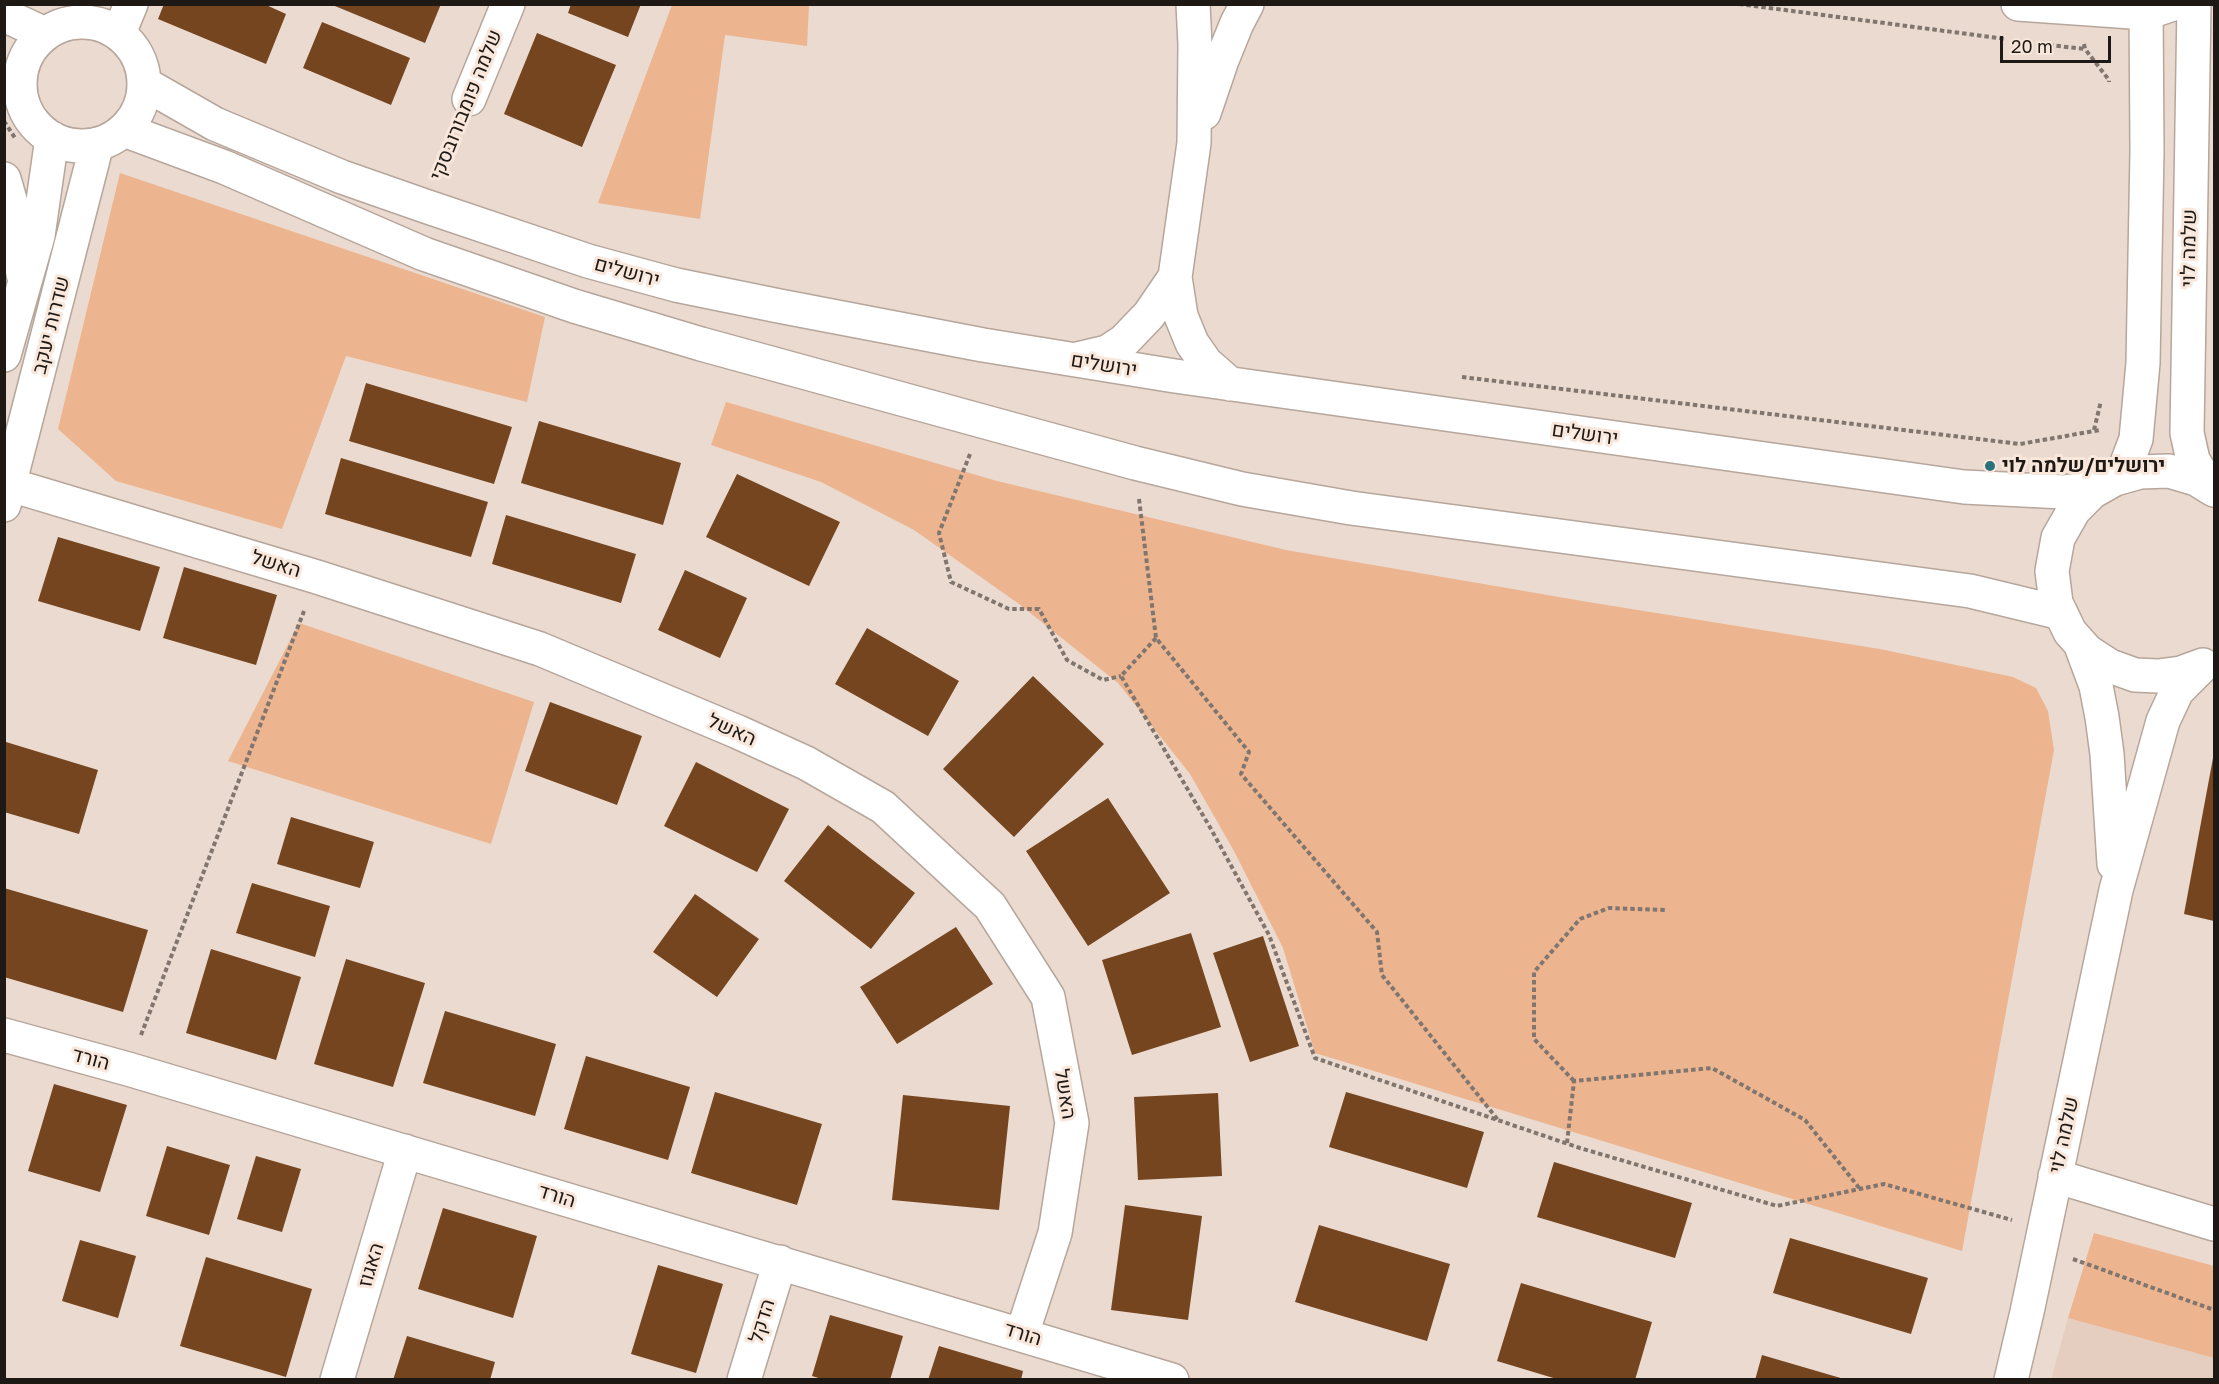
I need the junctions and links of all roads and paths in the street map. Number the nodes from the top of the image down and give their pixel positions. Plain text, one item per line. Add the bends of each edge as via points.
1 (508, 4) edge
2 (1193, 4) edge
3 (1247, 4) edge
4 (1739, 4) edge
5 (2018, 4) edge
6 (2194, 4) edge
7 (2155, 7) edge
8 (4, 15) edge
9 (125, 19) edge
10 (45, 34) junction
11 (2015, 40) dead end
12 (2038, 43) dead end
13 (12, 77) edge
14 (2109, 80) dead end
15 (145, 84) junction
16 (468, 99) joint
17 (2203, 132) edge
18 (111, 137) junction
19 (52, 138) junction
20 (1194, 143) junction
21 (4, 178) edge
22 (425, 206) junction
23 (1175, 277) junction
24 (24, 285) junction
25 (4, 355) edge
26 (1071, 360) junction
27 (1452, 376) dead end
28 (1230, 384) junction
29 (2102, 398) dead end
30 (983, 422) junction
31 (1135, 463) junction
32 (2111, 482) junction
33 (2212, 489) edge
34 (6, 491) edge
35 (317, 577) junction
36 (2061, 613) junction
37 (1156, 638) junction
38 (2080, 643) junction
39 (2209, 661) edge
40 (1121, 676) junction
41 (2116, 890) junction
42 (1666, 910) dead end
43 (4, 1035) edge
44 (128, 1069) junction
45 (1574, 1081) junction
46 (1498, 1120) junction
47 (1567, 1143) junction
48 (405, 1151) junction
49 (2055, 1176) junction
50 (1860, 1189) junction
51 (2214, 1224) edge
52 (2043, 1238) junction
53 (780, 1262) junction
54 (2214, 1310) edge
55 (1022, 1334) junction
56 (1106, 1370) edge
57 (337, 1380) edge
58 (744, 1380) edge
59 (1172, 1380) edge
60 (2011, 1380) edge

1 - 16 street, שלמה פומבורובסקי
2 - 20 street
3 - 20 street via 1222,60
4 - 11 path
5 - 7 street
6 - 17 street, שלמה לוי
7 - 32 street via 2146,163 2143,363 2136,439
8 - 10 street
9 - 10 street via 105,26 74,22
9 - 15 street
10 - 13 street
12 - 14 path via 2085,49
13 - 19 street via 28,114
15 - 18 street via 135,117
15 - 22 street, ירושלים via 215,124 342,177
16 - 22 path, שלמה פומבורובסקי
17 - 33 street, שלמה לוי via 2187,433 2193,460
18 - 19 street via 81,146
18 - 30 street via 224,167 354,225 478,274 574,306
18 - 34 street, שדרות יעקב
19 - 24 street, שדרות יעקב via 38,236
20 - 23 street
21 - 24 street
22 - 26 street, ירושלים via 588,261 676,285
23 - 26 street via 1125,341 1107,352
23 - 28 street via 1181,316 1192,343 1206,363
24 - 25 street, שדרות יעקב
26 - 28 street, ירושלים
27 - 29 path via 2020,444 2094,430
28 - 32 street, ירושלים via 1964,487 2062,492
30 - 31 street
30 - 40 path via 939,533 951,582 1009,609 1039,609 1067,660 1103,680
31 - 36 street via 1242,489 1351,508 1970,591
31 - 37 path
32 - 33 street, ירושלים via 2140,472 2169,471 2196,479
32 - 36 street via 2092,492 2074,510 2058,538 2052,570
34 - 35 street, האשל
35 - 44 path
35 - 55 street, האשל via 540,649 806,763 883,807 990,906 1048,998 1072,1123 1055,1233
36 - 38 street
37 - 40 path
37 - 46 path via 1249,752 1240,774 1377,932 1382,975
38 - 39 street via 2110,666 2135,675 2181,673
38 - 41 street, שלמה לוי via 2096,686 2102,717
39 - 41 street, שלמה לוי via 2177,691 2163,722
40 - 46 path via 1269,935 1315,1058
41 - 49 street, שלמה לוי
42 - 45 path via 1609,908 1580,919 1534,972 1534,1039
43 - 44 street, הורד
44 - 48 street, הורד
45 - 47 path
45 - 50 path via 1712,1068 1805,1120
46 - 47 path
47 - 50 path via 1777,1206
48 - 53 street, הורד
48 - 57 street, האגוז
49 - 51 street
49 - 52 street, שלמה לוי
50 - 52 path via 1884,1184
52 - 54 path
52 - 60 street, שלמה לוי
53 - 55 street, הורד
53 - 58 street, הדקל
55 - 56 street, הורד
56 - 59 street, הורד

